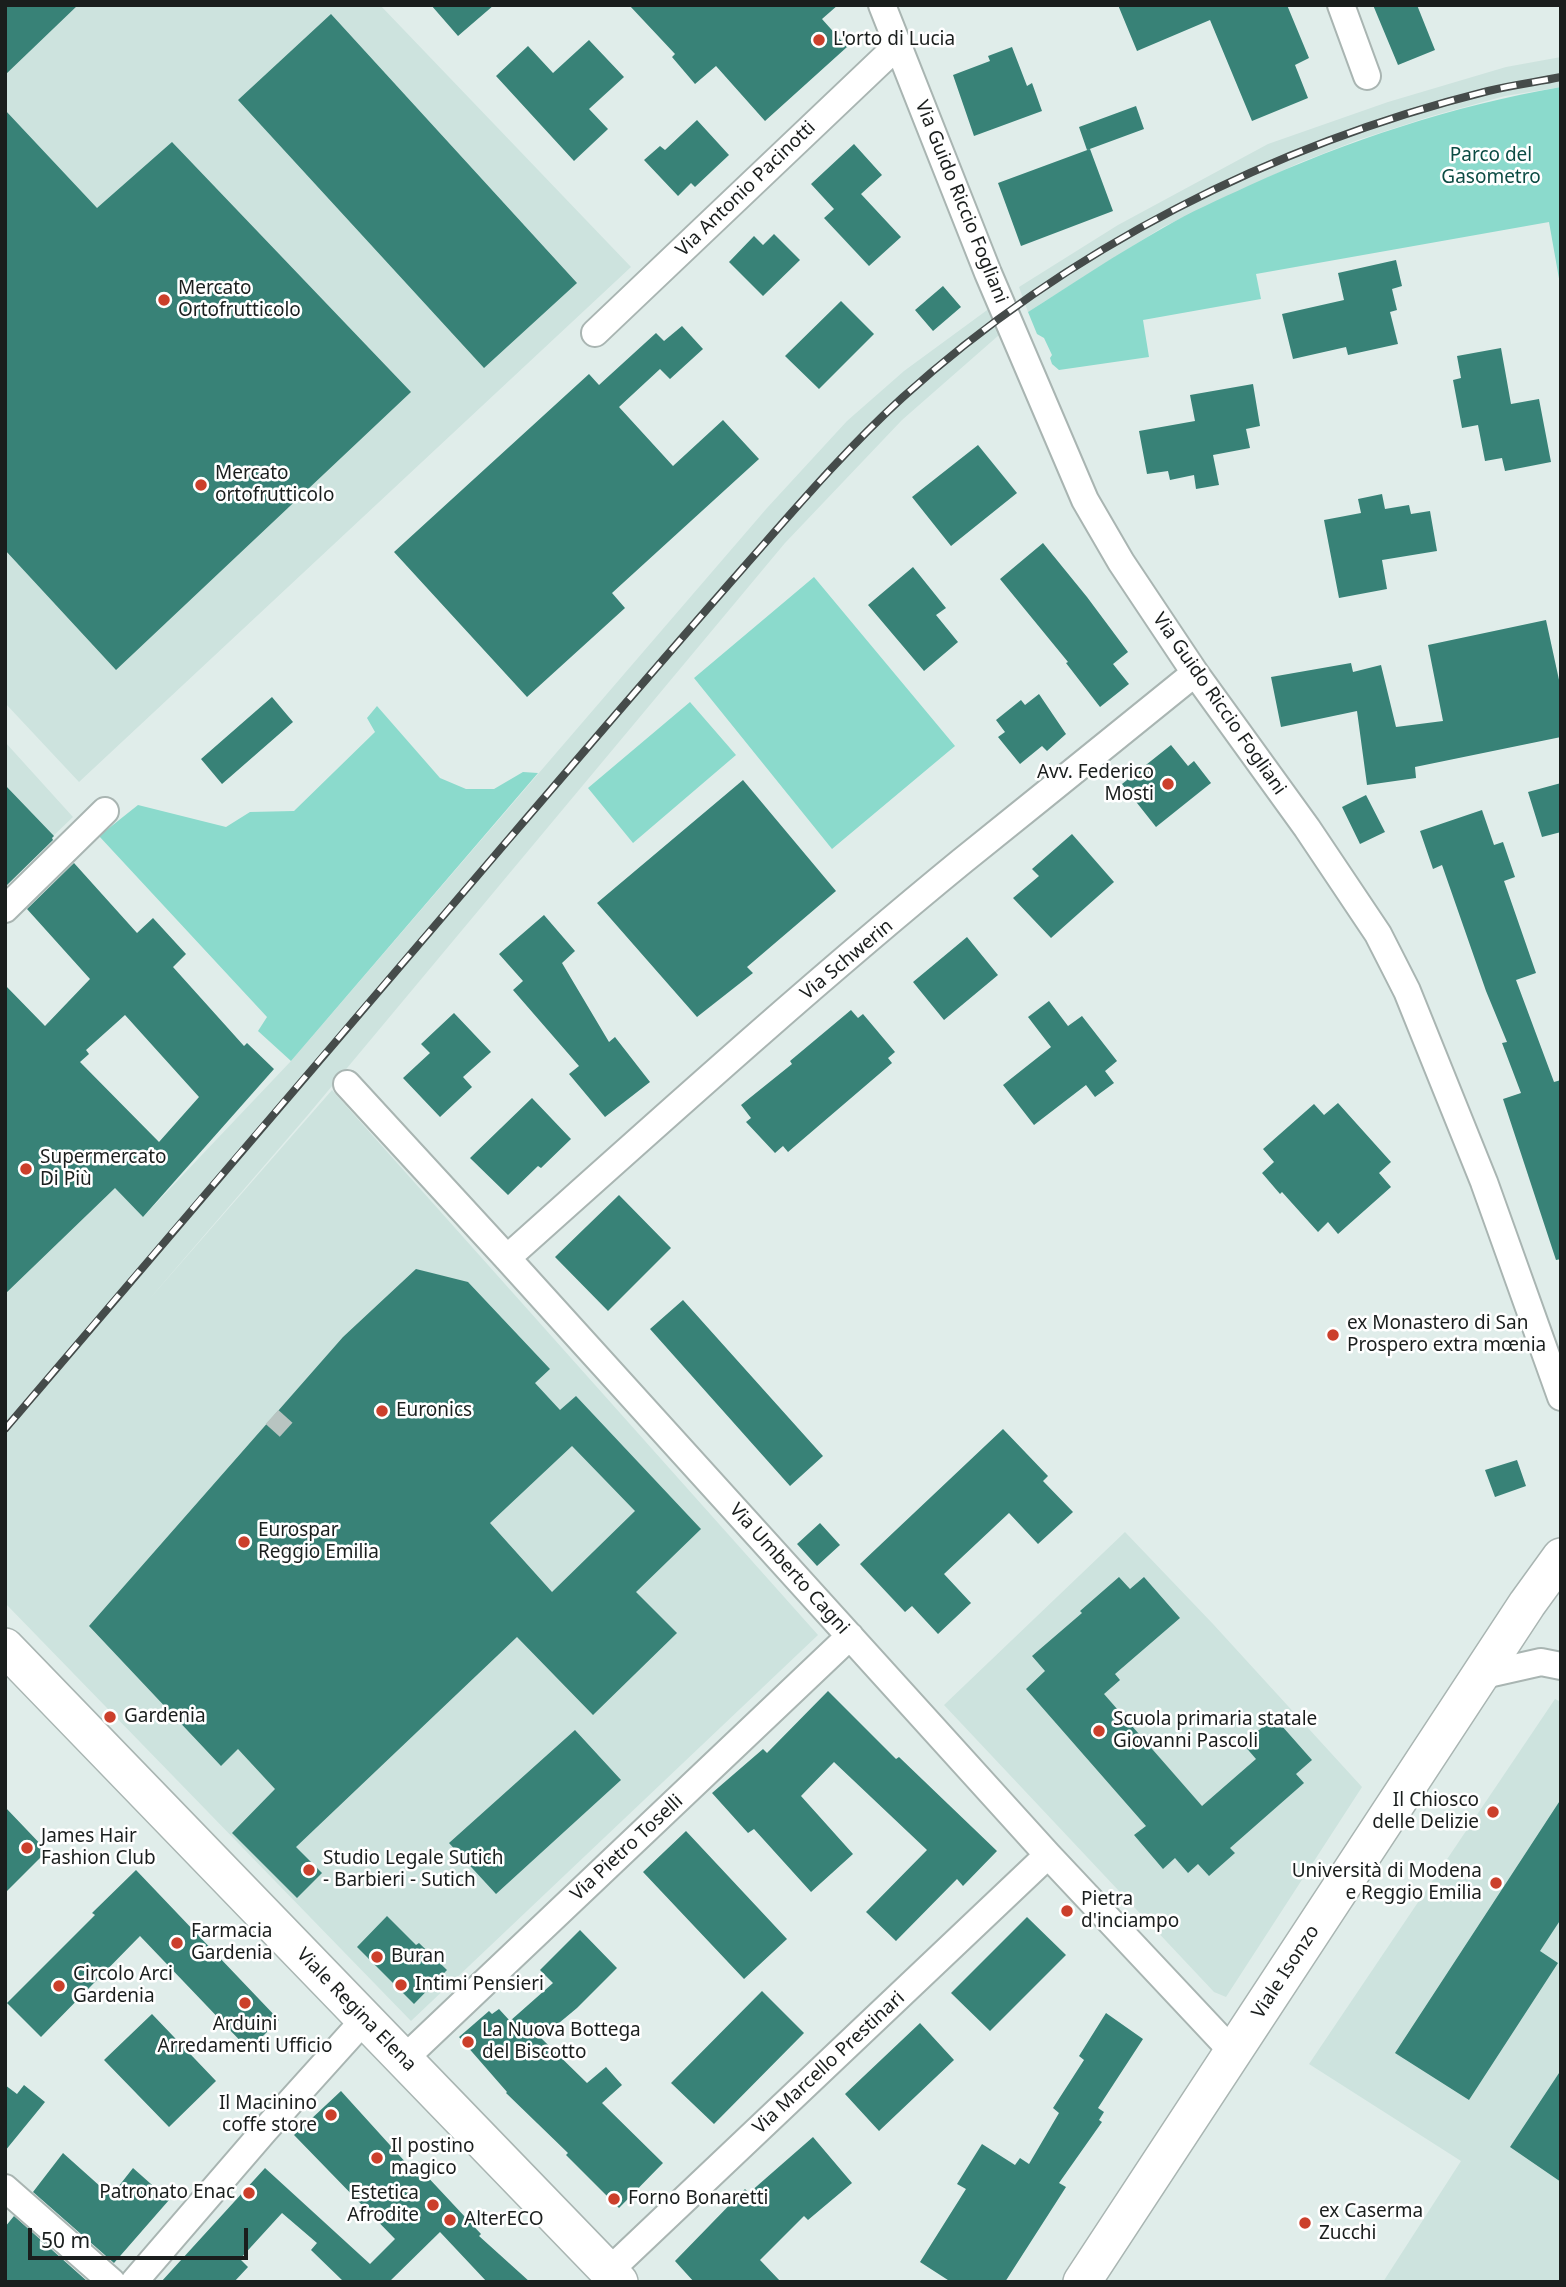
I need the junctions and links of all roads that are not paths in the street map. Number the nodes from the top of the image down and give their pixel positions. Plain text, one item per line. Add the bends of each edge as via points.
1 (882, 5) edge
2 (1341, 5) edge
3 (898, 45) junction
4 (1367, 76) dead end
5 (595, 333) dead end
6 (1195, 673) junction
7 (105, 811) dead end
8 (5, 909) edge
9 (347, 1084) dead end
10 (507, 1258) junction
11 (1561, 1397) edge
12 (1561, 1557) edge
13 (850, 1636) junction
14 (5, 1647) edge
15 (1561, 1665) edge
16 (1479, 1676) junction
17 (1048, 1854) junction
18 (365, 2019) junction
19 (1233, 2052) junction
20 (404, 2059) junction
21 (5, 2188) edge
22 (614, 2276) edge
23 (112, 2282) edge
24 (134, 2282) edge
25 (1082, 2282) edge

1 - 3 street, Via Guido Riccio Fogliani
2 - 4 street
3 - 5 street, Via Antonio Pacinotti
3 - 6 street, Via Guido Riccio Fogliani via 1085,500
6 - 10 street, Via Schwerin via 961,863
6 - 11 street, Via Guido Riccio Fogliani via 1378,934 1407,991 1484,1182
7 - 8 street
9 - 10 street, Via Umberto Cagni
10 - 13 street, Via Umberto Cagni
12 - 16 main road, Viale Isonzo
13 - 17 street, Via Umberto Cagni
13 - 20 street, Via Pietro Toselli
14 - 18 main road, Viale Regina Elena
15 - 16 street via 1541,1662
16 - 19 main road, Viale Isonzo
17 - 19 street, Via Umberto Cagni
17 - 22 street, Via Marcello Prestinari
18 - 20 main road, Viale Regina Elena
18 - 24 street
19 - 25 main road, Viale Isonzo
20 - 22 main road, Viale Regina Elena
21 - 23 street

